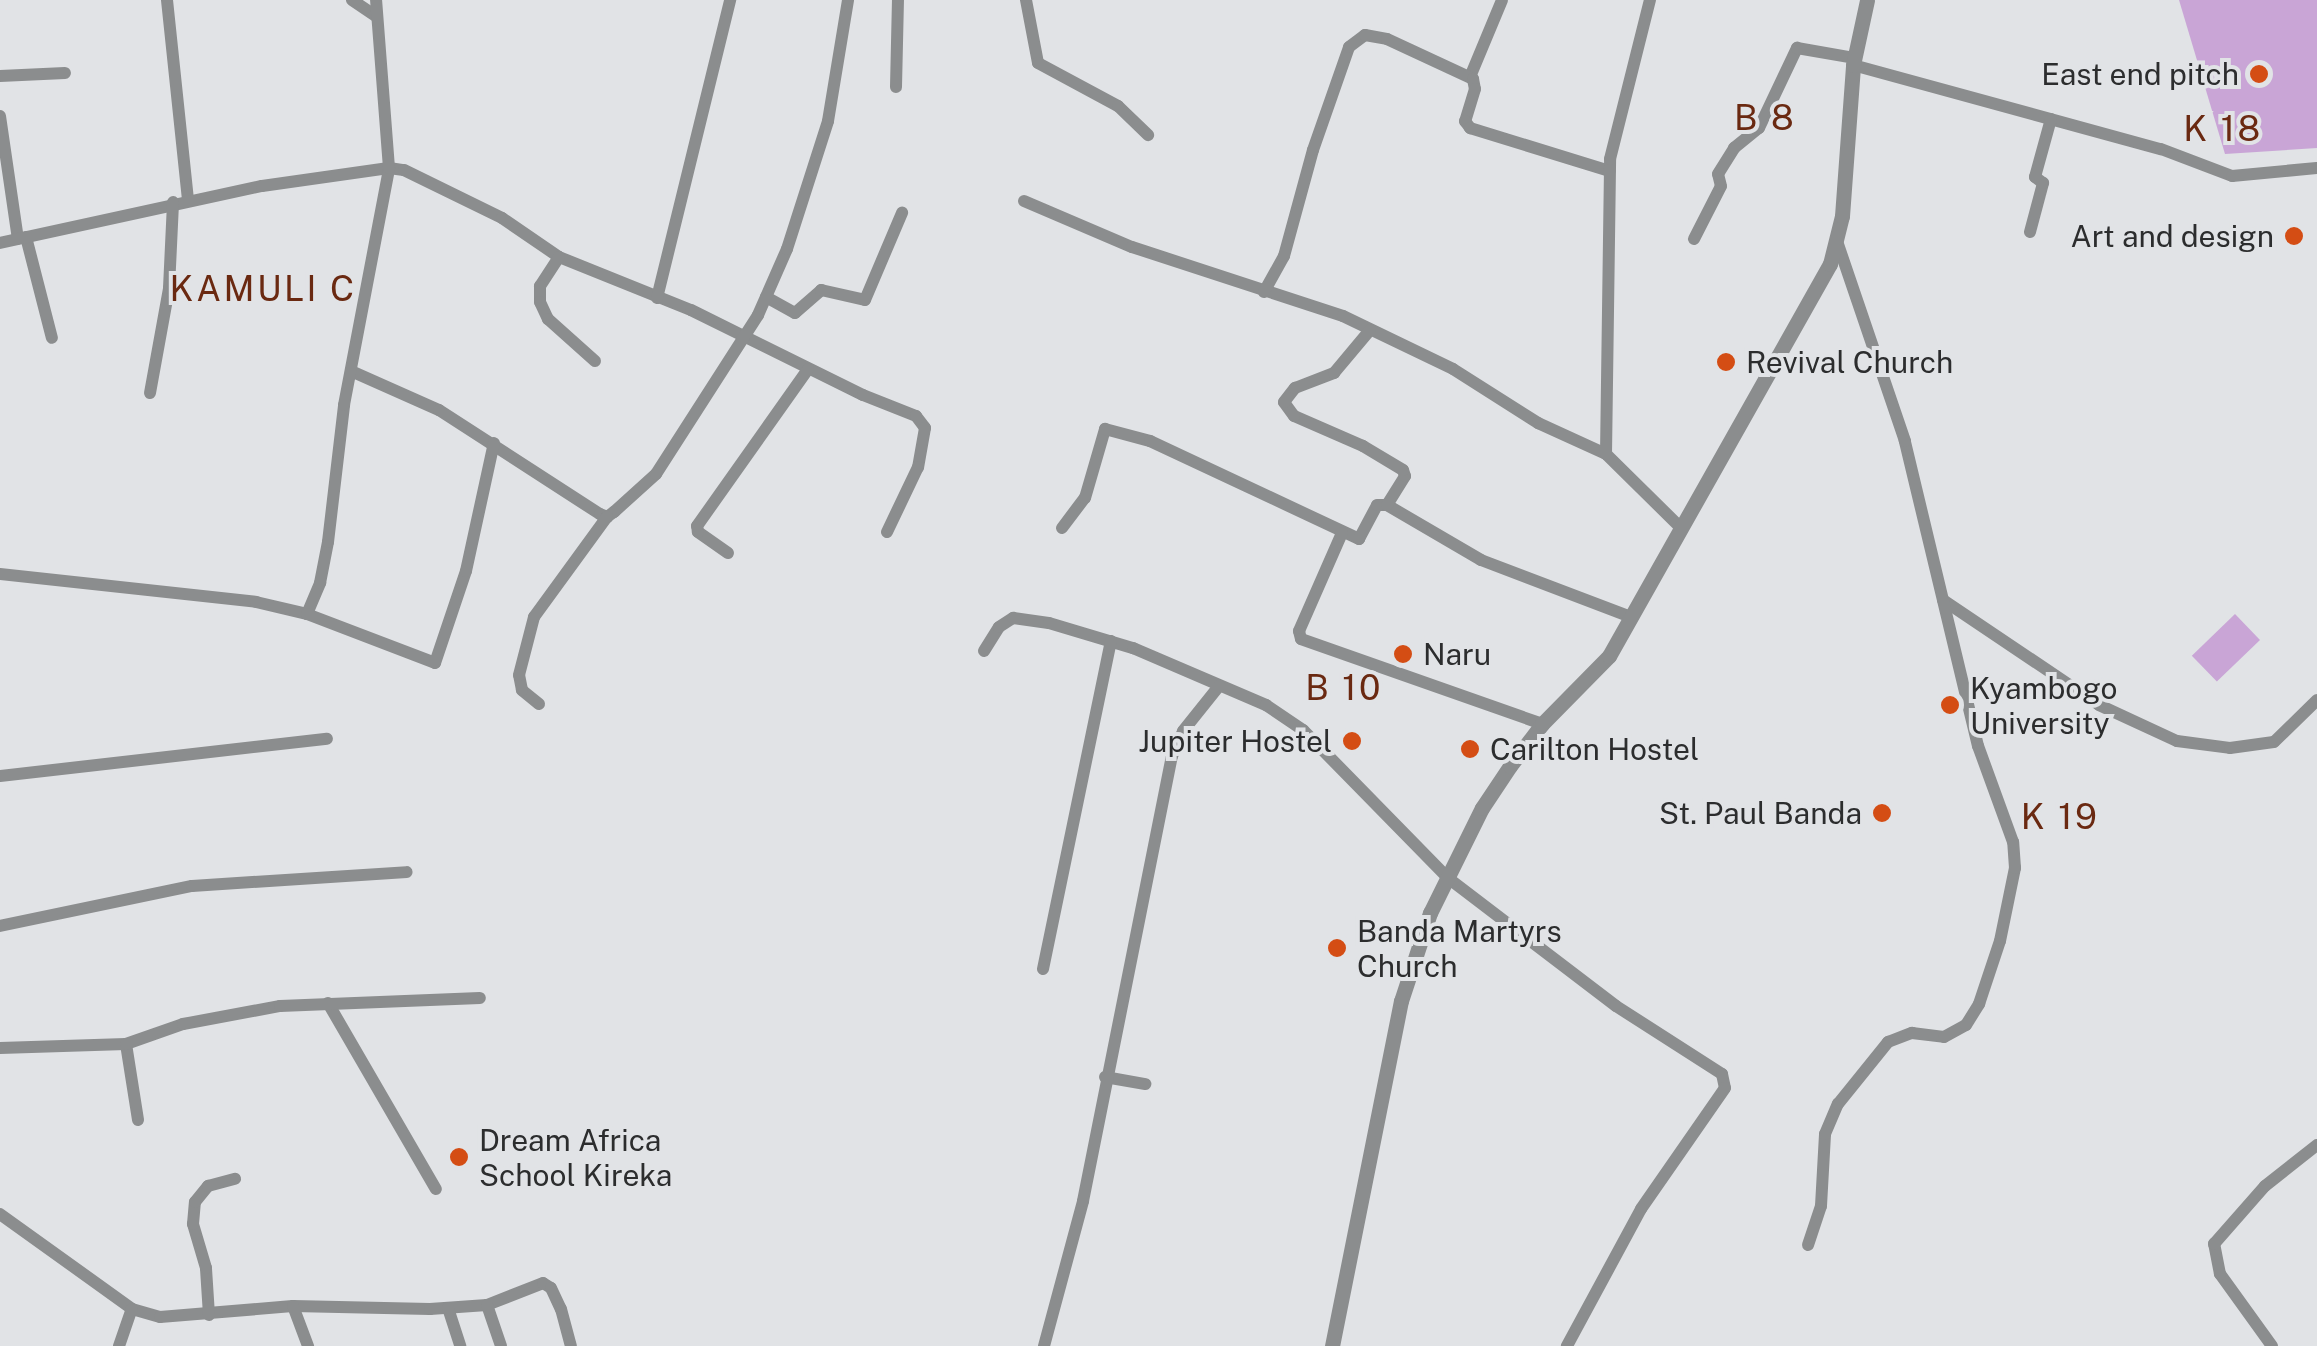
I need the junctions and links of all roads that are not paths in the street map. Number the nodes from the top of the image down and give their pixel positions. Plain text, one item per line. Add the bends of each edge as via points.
1 (167, 0) edge
2 (352, 0) edge
3 (376, 0) edge
4 (730, 0) edge
5 (848, 0) edge
6 (898, 0) edge
7 (1026, 0) edge
8 (1502, 0) edge
9 (1650, 0) edge
10 (1867, 0) edge
11 (376, 16) junction
12 (1854, 61) junction
13 (64, 74) dead end
14 (0, 76) edge
15 (1470, 76) junction
16 (896, 87) dead end
17 (0, 116) edge
18 (2051, 119) junction
19 (1148, 135) dead end
20 (2314, 165) edge
21 (389, 168) junction
22 (1610, 171) junction
23 (188, 200) junction
24 (1024, 201) dead end
25 (173, 202) junction
26 (902, 214) dead end
27 (2030, 232) dead end
28 (22, 238) junction
29 (1694, 239) dead end
30 (1838, 242) junction
31 (0, 243) edge
32 (559, 256) junction
33 (1264, 292) junction
34 (766, 297) junction
35 (657, 298) junction
36 (1370, 330) junction
37 (52, 338) dead end
38 (744, 338) junction
39 (595, 361) dead end
40 (808, 369) junction
41 (350, 372) junction
42 (150, 393) dead end
43 (494, 444) junction
44 (1606, 454) junction
45 (1387, 505) junction
46 (607, 517) junction
47 (1062, 528) dead end
48 (1681, 528) junction
49 (887, 532) dead end
50 (1342, 534) junction
51 (728, 553) dead end
52 (0, 574) edge
53 (1942, 600) junction
54 (307, 614) junction
55 (1631, 617) junction
56 (1112, 640) junction
57 (984, 651) dead end
58 (1219, 686) junction
59 (2317, 700) edge
60 (539, 704) dead end
61 (1542, 724) junction
62 (326, 739) dead end
63 (0, 776) edge
64 (407, 872) dead end
65 (1448, 878) junction
66 (0, 926) edge
67 (1043, 969) dead end
68 (480, 998) dead end
69 (328, 1003) junction
70 (126, 1044) junction
71 (0, 1048) edge
72 (1105, 1077) junction
73 (1145, 1084) dead end
74 (138, 1120) dead end
75 (2317, 1145) edge
76 (235, 1180) dead end
77 (436, 1189) dead end
78 (0, 1214) edge
79 (1808, 1245) dead end
80 (487, 1305) junction
81 (293, 1306) junction
82 (448, 1308) junction
83 (132, 1309) junction
84 (209, 1315) junction
85 (119, 1346) edge
86 (308, 1346) edge
87 (460, 1346) edge
88 (501, 1346) edge
89 (571, 1346) edge
90 (1044, 1346) edge
91 (1332, 1346) edge
92 (1567, 1346) edge
93 (2272, 1346) edge

1 - 23 street
2 - 11 street
3 - 11 street
4 - 35 street
5 - 34 street via 828,121
6 - 16 street
7 - 19 street via 1042,68 1118,106
8 - 15 street
9 - 22 street
10 - 12 street
11 - 21 street
12 - 18 street
12 - 29 street via 1798,48 1759,128 1734,148 1718,174 1721,186
12 - 30 street
13 - 14 street
15 - 22 street via 1476,85 1465,120 1470,128
15 - 33 street via 1372,34 1354,41 1313,150 1284,256
17 - 28 street
18 - 20 street via 2232,176
18 - 27 street via 2034,176 2043,184
21 - 23 street
21 - 32 street via 469,201
21 - 41 street
22 - 44 street
23 - 25 street
24 - 33 street via 1112,240
25 - 28 street
25 - 42 street via 169,288
26 - 34 street via 866,300 821,290 796,313
28 - 31 street
28 - 37 street
30 - 48 street via 1808,308
30 - 53 street via 1905,441
32 - 35 street
32 - 39 street via 540,286 540,302 548,318
33 - 36 street
34 - 38 street
35 - 38 street
36 - 44 street
36 - 45 street via 1334,373 1295,388 1284,405 1403,470
38 - 40 street
38 - 46 street via 656,474
40 - 49 street via 923,422 918,467
40 - 51 street via 698,526
41 - 43 street via 417,398
41 - 54 street via 328,542
43 - 46 street
43 - 54 street via 466,571 435,663
44 - 48 street
45 - 50 street via 1377,505 1359,539
45 - 55 street via 1481,560
46 - 60 street via 534,617 519,684
47 - 50 street via 1084,498 1105,429 1150,441
48 - 55 street
50 - 61 street via 1301,625 1301,639
52 - 54 street via 256,602
53 - 59 street via 2099,704 2178,741 2230,748 2274,742
53 - 79 street via 1978,746 2012,842 2012,897 1966,1025 1944,1036 1901,1034 1888,1042 1838,1104 1825,1134 1821,1206
55 - 61 street via 1609,656
56 - 57 street via 1017,617 1000,627
56 - 58 street
56 - 67 street
58 - 65 street via 1266,705 1302,730
58 - 72 street via 1172,756
61 - 65 street via 1482,808
62 - 63 street
64 - 66 street via 192,886
65 - 91 street via 1401,1001
65 - 92 street via 1616,1006 1725,1078 1725,1088 1641,1209
68 - 69 street
69 - 70 street via 227,1014
69 - 77 street
70 - 71 street
70 - 74 street
72 - 73 street
72 - 90 street via 1083,1202
75 - 93 street via 2266,1186 2214,1244 2220,1274
76 - 84 street via 208,1186 195,1202
78 - 83 street
80 - 82 street
80 - 88 street
80 - 89 street via 544,1283 561,1308
81 - 82 street
81 - 84 street
81 - 86 street
82 - 87 street
83 - 84 street
83 - 85 street

